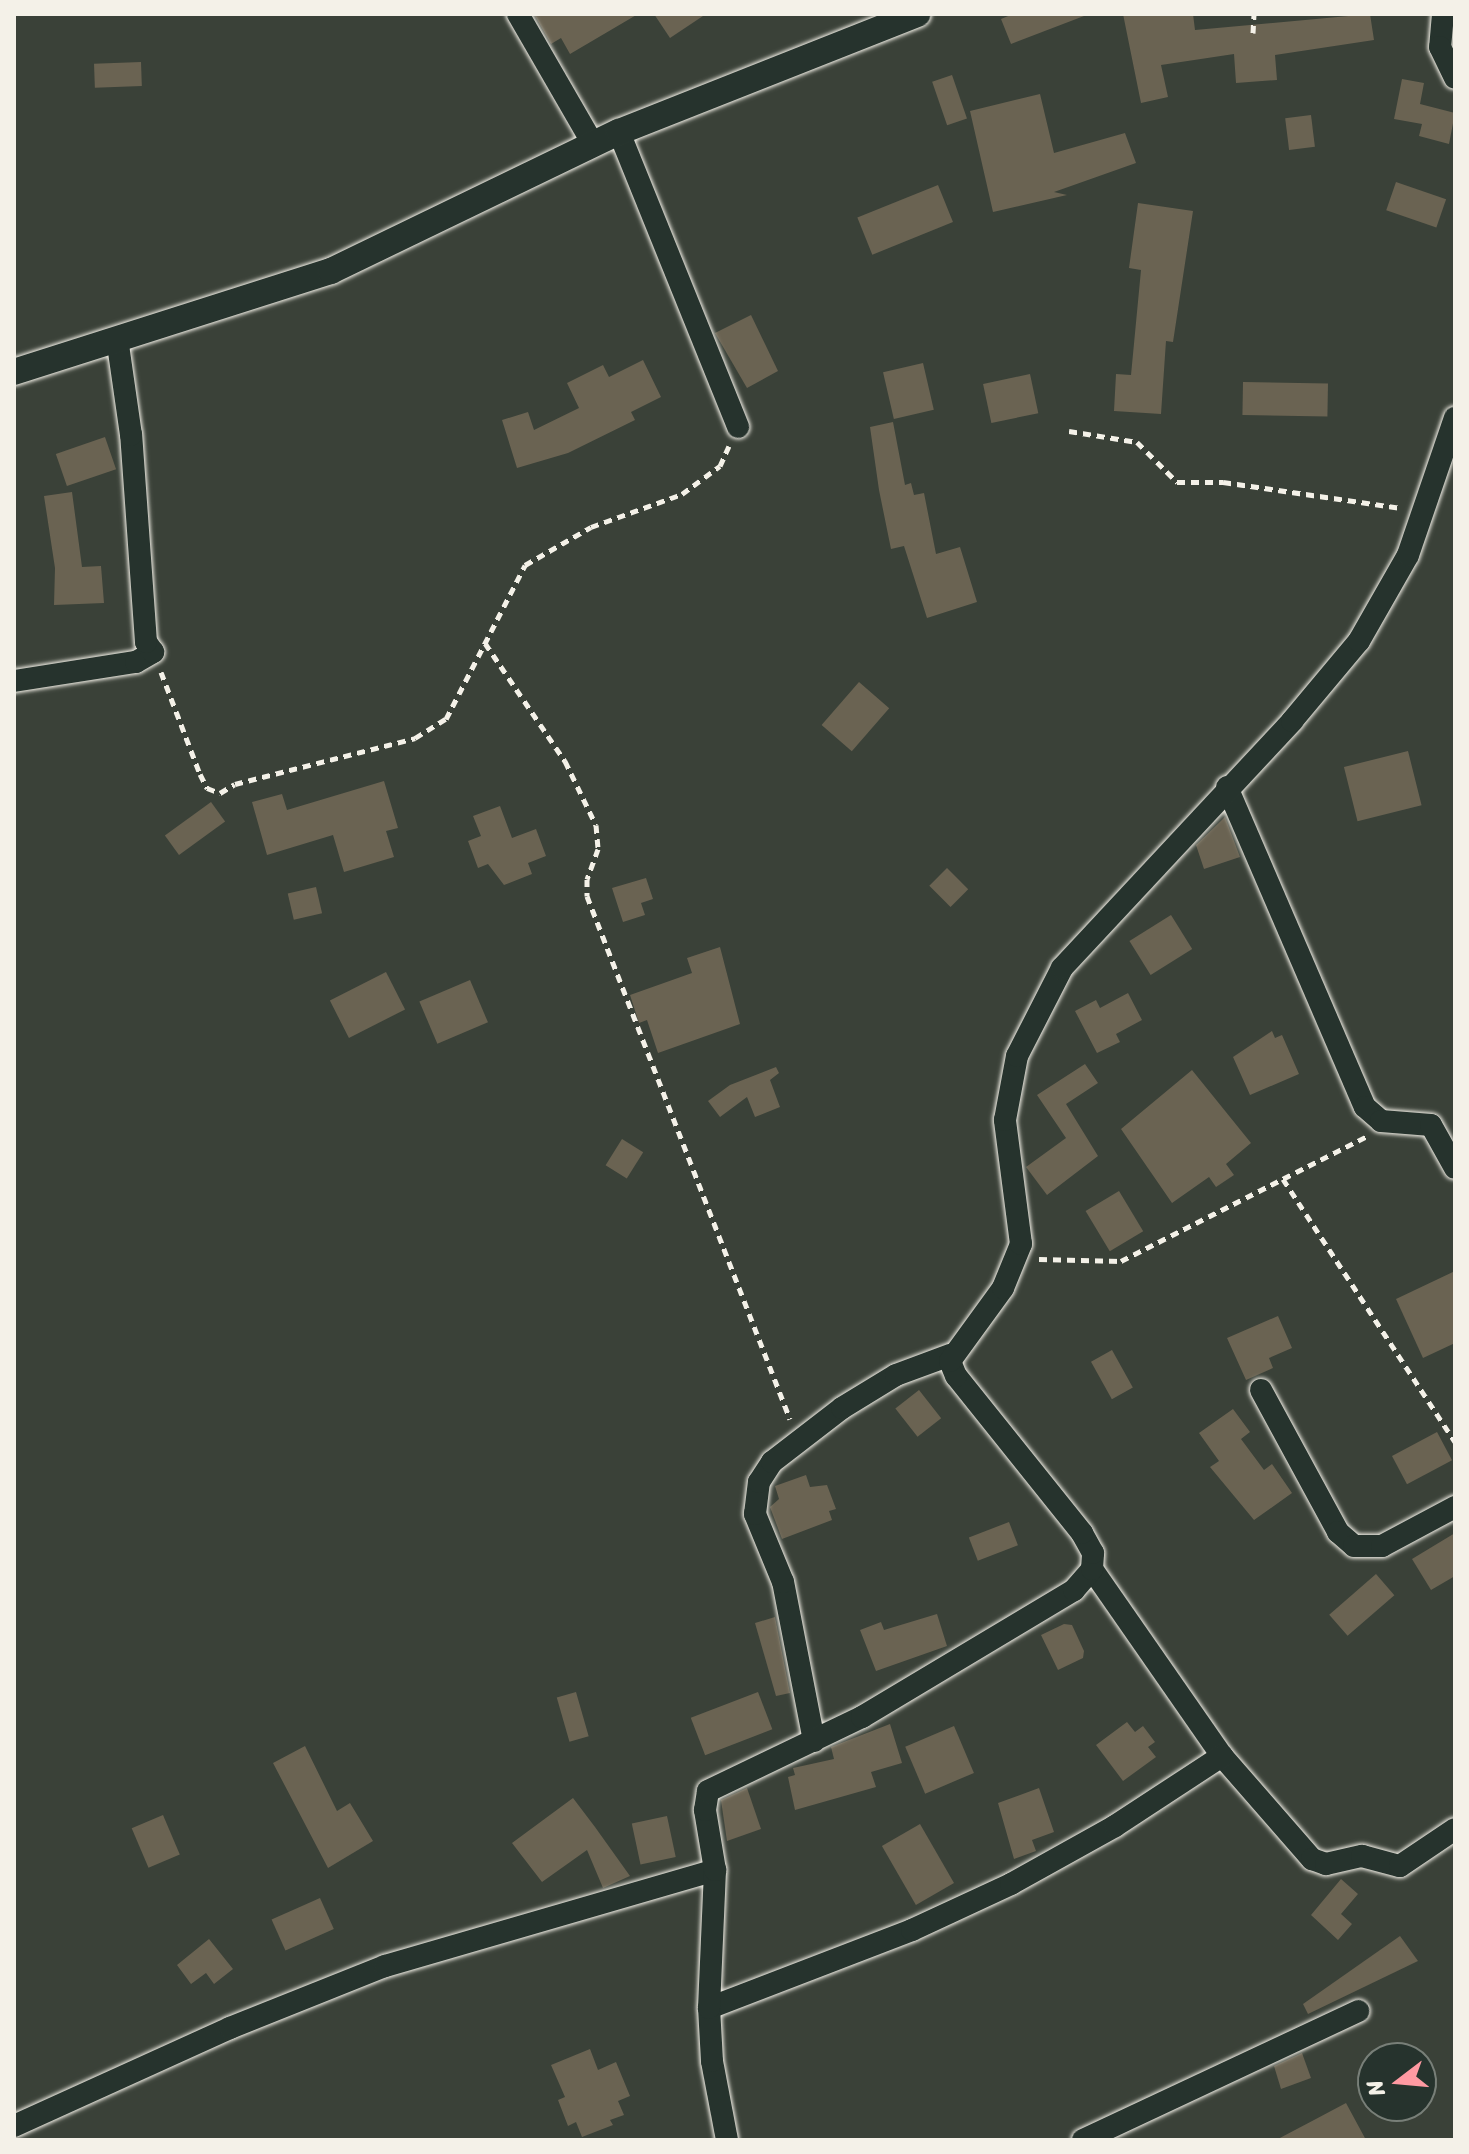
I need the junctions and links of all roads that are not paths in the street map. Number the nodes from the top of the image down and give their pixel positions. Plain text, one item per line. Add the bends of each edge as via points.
1 (518, 14) edge
2 (917, 14) edge
3 (1443, 14) edge
4 (1455, 78) edge
5 (619, 132) junction
6 (593, 144) junction
7 (117, 338) junction
8 (14, 372) edge
9 (1455, 418) edge
10 (738, 427) road end
11 (14, 681) edge
12 (1227, 787) junction
13 (1455, 1168) edge
14 (950, 1355) junction
15 (1261, 1390) dead end
16 (1455, 1507) edge
17 (1092, 1569) junction
18 (814, 1741) junction
19 (1222, 1756) junction
20 (1455, 1829) edge
21 (715, 1870) junction
22 (709, 2008) junction
23 (1358, 2011) dead end
24 (14, 2126) edge
25 (727, 2140) edge
26 (1083, 2140) edge

1 - 6 street
2 - 5 street
3 - 4 street via 1440,47
5 - 6 street
5 - 10 street
6 - 7 street via 331,271
7 - 8 street
7 - 11 street via 131,435 146,642 153,652 136,662
9 - 12 street via 1426,510 1359,641
12 - 13 street via 1360,1099 1374,1118 1431,1125
12 - 14 street via 1062,968 1035,1016 1017,1056 1005,1120 1021,1230 1018,1257 1003,1288
14 - 17 street via 956,1376 1082,1533 1093,1553
14 - 18 street via 896,1375 799,1438 772,1462 754,1500 762,1538 783,1582
15 - 16 street via 1338,1532 1354,1546 1382,1546
17 - 18 street via 1074,1590
17 - 19 street
18 - 21 street via 774,1755 708,1791 705,1810
19 - 20 street via 1304,1852 1321,1864 1362,1856 1400,1866
19 - 22 street via 1115,1826 1011,1884 912,1930
21 - 22 street
21 - 24 street via 385,1966 230,2028
22 - 25 street via 712,2061
23 - 26 street

